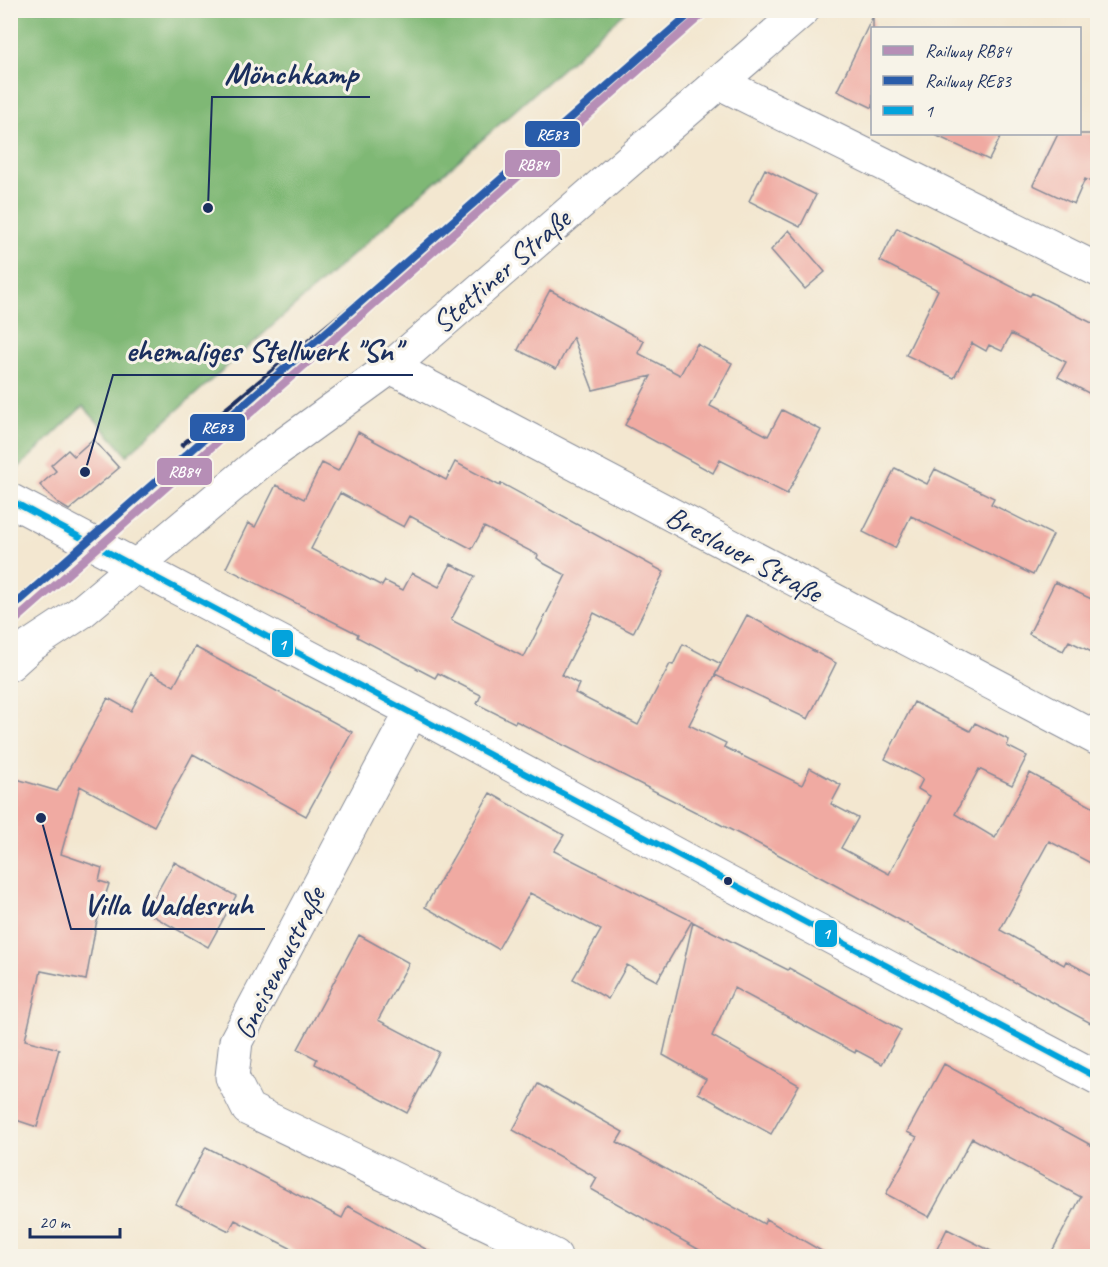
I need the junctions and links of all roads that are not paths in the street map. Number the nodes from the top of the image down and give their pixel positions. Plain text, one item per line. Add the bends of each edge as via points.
1 (803, 10) edge
2 (718, 82) junction
3 (1098, 270) edge
4 (391, 367) junction
5 (10, 501) edge
6 (137, 567) junction
7 (10, 664) edge
8 (412, 711) junction
9 (1098, 739) edge
10 (1098, 1078) edge
11 (555, 1257) edge

1 - 2 street, Stettiner Straße
2 - 3 street
2 - 4 street, Stettiner Straße
4 - 6 street, Stettiner Straße via 260,462
4 - 9 street, Breslauer Straße
5 - 6 street
6 - 7 street, Stettiner Straße
6 - 8 street
8 - 10 street
8 - 11 street, Gneisenaustraße via 236,1041 232,1077 248,1109

